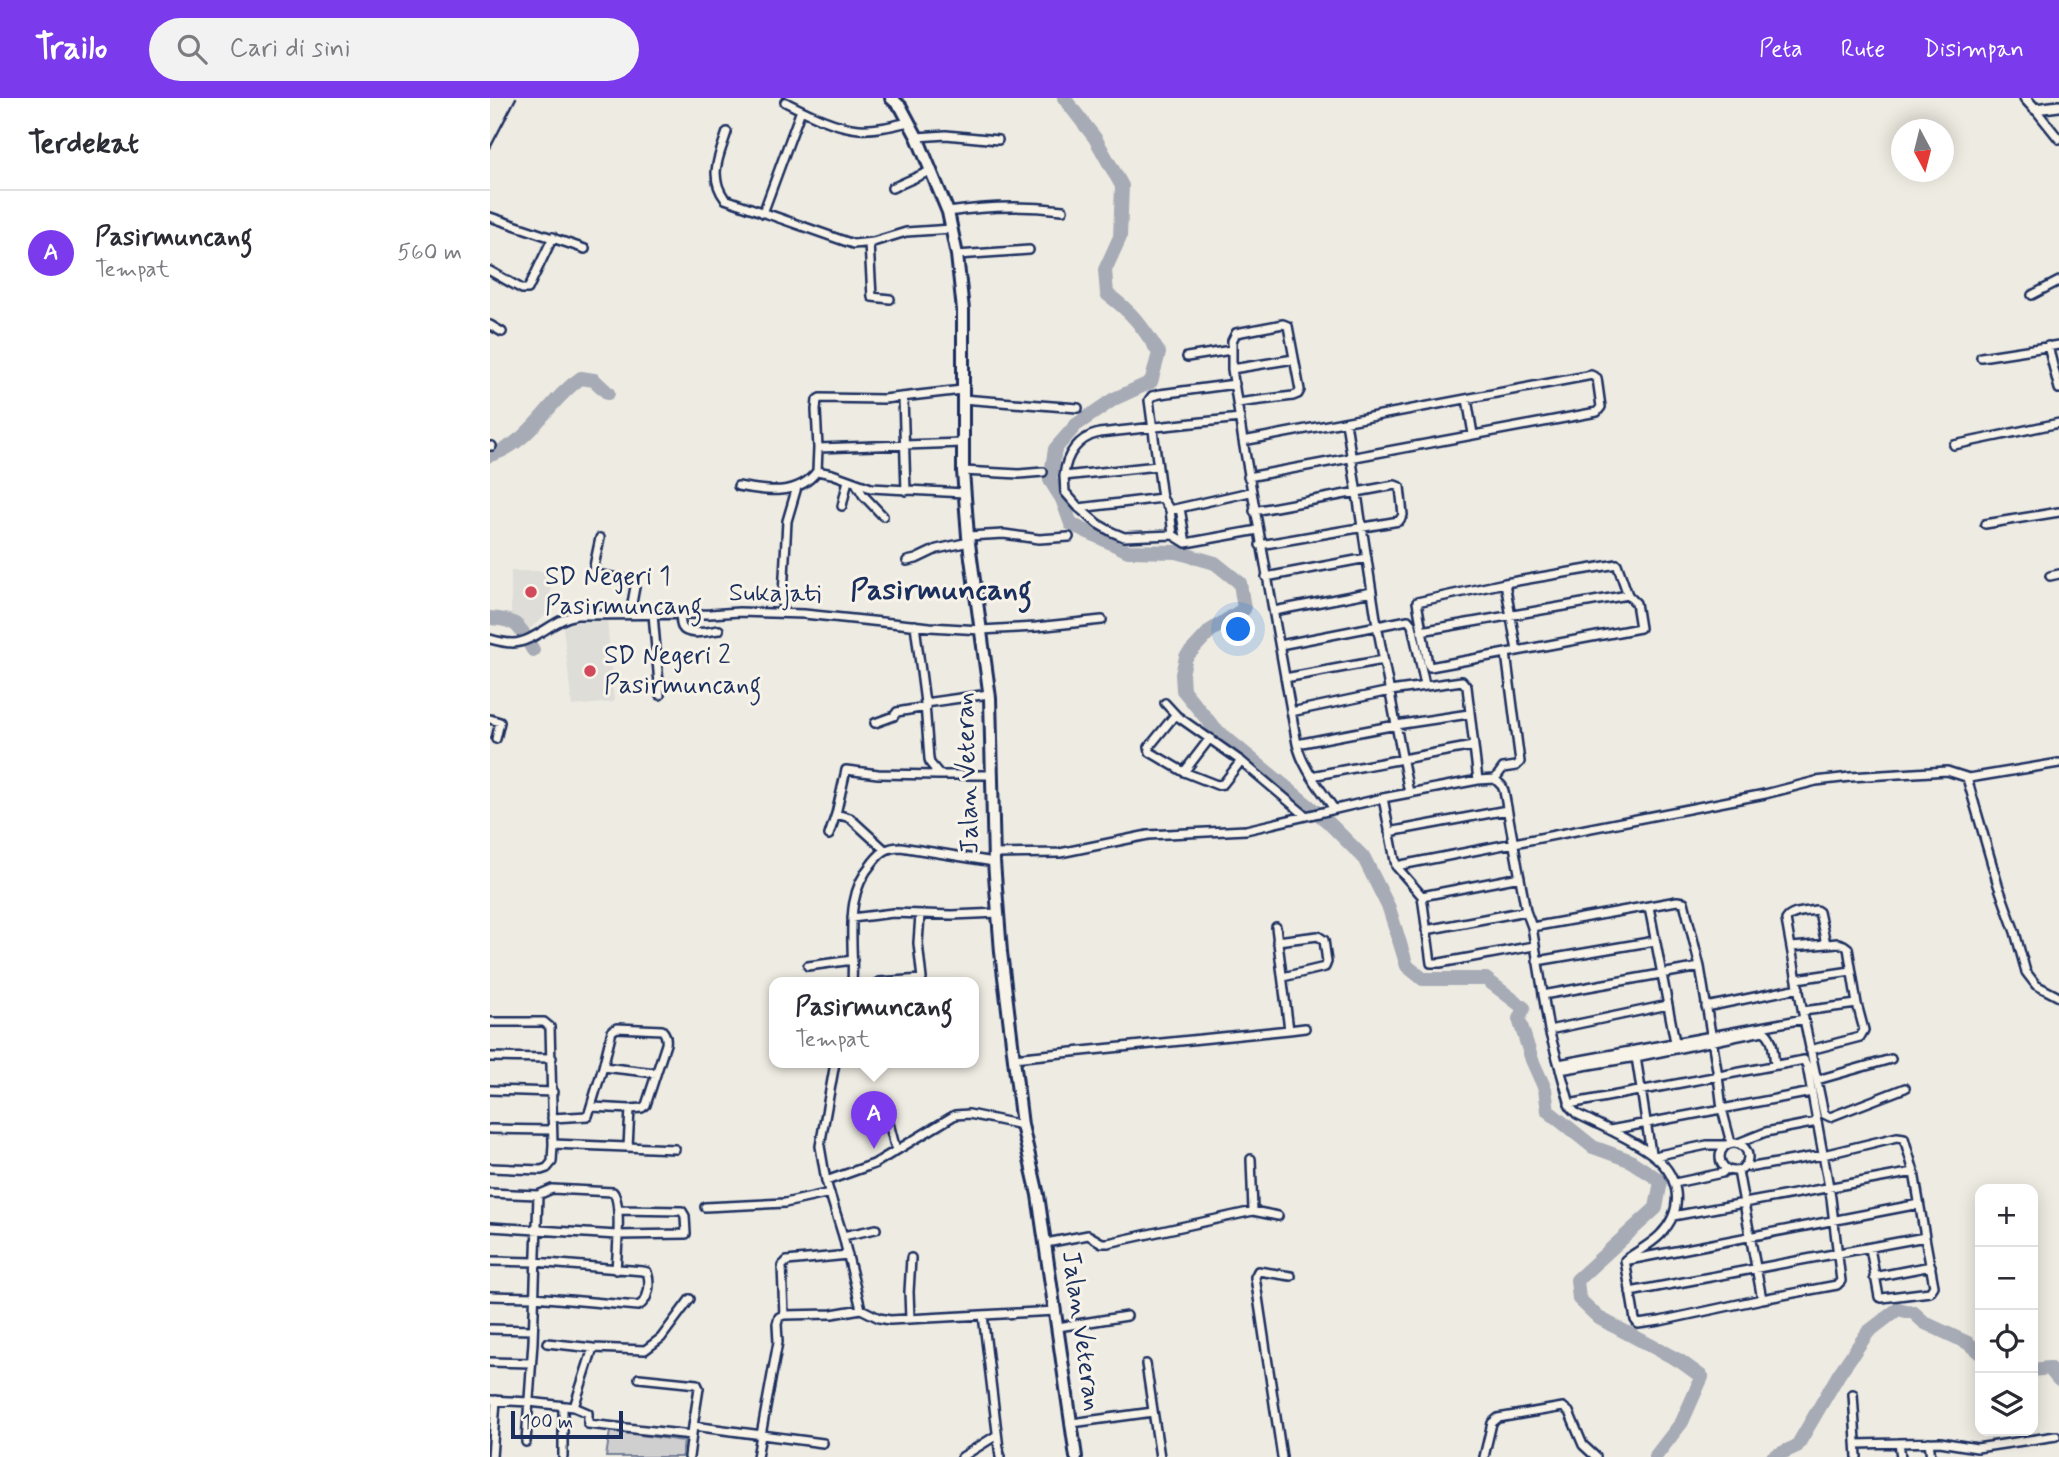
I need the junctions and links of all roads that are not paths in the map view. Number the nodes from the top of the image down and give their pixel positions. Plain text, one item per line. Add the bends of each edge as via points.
1 (891, 98) edge
2 (2025, 98) edge
3 (785, 102) dead end
4 (2059, 106) edge
5 (2035, 109) junction
6 (801, 110) junction
7 (909, 122) junction
8 (727, 132) dead end
9 (917, 137) junction
10 (2059, 139) edge
11 (998, 140) dead end
12 (930, 171) junction
13 (892, 188) dead end
14 (1063, 210) dead end
15 (948, 212) junction
16 (763, 213) junction
17 (490, 218) edge
18 (952, 229) junction
19 (553, 237) junction
20 (869, 243) junction
21 (585, 249) dead end
22 (1029, 250) dead end
23 (957, 255) junction
24 (490, 271) edge
25 (2059, 281) edge
26 (2032, 295) dead end
27 (890, 299) dead end
28 (490, 325) edge
29 (502, 332) dead end
30 (2059, 345) edge
31 (2048, 346) junction
32 (1231, 350) junction
33 (1187, 357) dead end
34 (1981, 357) dead end
35 (1294, 359) junction
36 (1232, 369) junction
37 (1234, 384) junction
38 (2059, 389) edge
39 (962, 395) junction
40 (903, 397) junction
41 (1467, 399) junction
42 (1237, 403) junction
43 (1078, 408) dead end
44 (1240, 418) junction
45 (1346, 422) junction
46 (2059, 423) edge
47 (1151, 428) junction
48 (1473, 434) junction
49 (1243, 441) junction
50 (962, 443) junction
51 (1954, 445) dead end
52 (906, 446) junction
53 (818, 448) junction
54 (1351, 457) junction
55 (1157, 466) junction
56 (817, 471) junction
57 (963, 471) junction
58 (1043, 472) dead end
59 (1064, 476) junction
60 (1248, 477) junction
61 (848, 480) junction
62 (856, 484) junction
63 (738, 486) dead end
64 (797, 487) junction
65 (906, 491) junction
66 (1356, 491) junction
67 (1251, 492) junction
68 (964, 493) junction
69 (1161, 498) junction
70 (842, 506) dead end
71 (1079, 508) junction
72 (1180, 508) junction
73 (1170, 510) junction
74 (1254, 511) junction
75 (2059, 512) edge
76 (883, 516) dead end
77 (1985, 524) dead end
78 (1362, 527) junction
79 (1258, 530) junction
80 (1173, 535) junction
81 (1069, 537) dead end
82 (600, 538) dead end
83 (969, 539) junction
84 (1186, 543) junction
85 (1260, 545) junction
86 (1367, 558) junction
87 (907, 561) dead end
88 (2059, 574) edge
89 (2050, 576) dead end
90 (1266, 577) junction
91 (1505, 583) junction
92 (1372, 592) junction
93 (1629, 596) junction
94 (1274, 611) junction
95 (782, 613) junction
96 (630, 614) junction
97 (653, 614) junction
98 (680, 614) junction
99 (1511, 617) junction
100 (1102, 620) dead end
101 (915, 625) junction
102 (1377, 625) junction
103 (719, 630) dead end
104 (981, 630) junction
105 (1421, 631) junction
106 (490, 639) edge
107 (1280, 645) junction
108 (1517, 651) junction
109 (1506, 653) junction
110 (1383, 660) junction
111 (1285, 678) junction
112 (1425, 685) junction
113 (1390, 691) junction
114 (989, 694) junction
115 (660, 695) dead end
116 (1165, 703) dead end
117 (925, 705) junction
118 (1291, 712) junction
119 (1469, 713) junction
120 (1175, 715) junction
121 (490, 719) edge
122 (875, 723) dead end
123 (1395, 725) junction
124 (1210, 738) junction
125 (496, 739) dead end
126 (1297, 744) junction
127 (1474, 746) junction
128 (1402, 758) junction
129 (1241, 761) junction
130 (2059, 763) edge
131 (1184, 772) junction
132 (940, 775) junction
133 (992, 775) junction
134 (1311, 776) junction
135 (1970, 778) junction
136 (1495, 779) junction
137 (1478, 780) junction
138 (1409, 793) junction
139 (1383, 798) junction
140 (1331, 809) junction
141 (1507, 810) junction
142 (836, 814) junction
143 (1306, 815) junction
144 (1389, 832) junction
145 (829, 835) dead end
146 (1514, 844) junction
147 (885, 850) junction
148 (994, 858) junction
149 (1396, 866) junction
150 (1520, 877) junction
151 (1422, 896) junction
152 (1649, 907) junction
153 (1527, 911) junction
154 (999, 913) junction
155 (920, 915) junction
156 (852, 918) junction
157 (1276, 927) dead end
158 (1532, 927) junction
159 (1426, 930) junction
160 (1277, 941) junction
161 (1655, 941) junction
162 (1826, 944) junction
163 (1534, 946) junction
164 (1792, 947) junction
165 (853, 960) junction
166 (1536, 961) junction
167 (808, 966) dead end
168 (1700, 967) junction
169 (1851, 971) junction
170 (1661, 974) junction
171 (852, 977) edge
172 (922, 977) edge
173 (1283, 977) junction
174 (1797, 979) junction
175 (1799, 989) junction
176 (1543, 995) junction
177 (2059, 997) edge
178 (1857, 1004) junction
179 (1668, 1005) junction
180 (1706, 1007) junction
181 (1803, 1015) junction
182 (490, 1022) edge
183 (1305, 1028) dead end
184 (1289, 1030) junction
185 (1549, 1030) junction
186 (1712, 1039) junction
187 (1676, 1046) junction
188 (1811, 1052) junction
189 (490, 1057) edge
190 (1636, 1057) junction
191 (552, 1058) junction
192 (1013, 1058) junction
193 (1784, 1059) dead end
194 (1891, 1059) dead end
195 (1775, 1064) junction
196 (1559, 1067) junction
197 (603, 1068) junction
198 (834, 1068) edge
199 (656, 1073) junction
200 (1718, 1076) junction
201 (1817, 1080) junction
202 (1905, 1088) dead end
203 (490, 1090) edge
204 (1642, 1090) junction
205 (1812, 1091) junction
206 (552, 1092) junction
207 (1569, 1104) junction
208 (592, 1107) junction
209 (630, 1109) junction
210 (1722, 1109) junction
211 (552, 1118) junction
212 (1817, 1122) junction
213 (889, 1123) dead end
214 (1646, 1123) junction
215 (1022, 1125) junction
216 (490, 1129) edge
217 (551, 1130) junction
218 (1609, 1130) junction
219 (553, 1144) junction
220 (1731, 1144) junction
221 (628, 1147) junction
222 (675, 1149) dead end
223 (896, 1150) junction
224 (1652, 1154) junction
225 (1823, 1155) junction
226 (1251, 1159) dead end
227 (490, 1168) edge
228 (1726, 1169) junction
229 (1741, 1169) junction
230 (1914, 1172) junction
231 (826, 1181) junction
232 (1675, 1183) junction
233 (1829, 1186) junction
234 (830, 1193) junction
235 (490, 1194) edge
236 (538, 1195) junction
237 (1744, 1204) junction
238 (1919, 1204) junction
239 (705, 1208) dead end
240 (619, 1210) junction
241 (1253, 1211) junction
242 (1278, 1216) dead end
243 (1673, 1216) junction
244 (1835, 1220) junction
245 (490, 1227) edge
246 (537, 1229) junction
247 (876, 1229) dead end
248 (617, 1235) junction
249 (843, 1236) junction
250 (1749, 1236) junction
251 (1925, 1237) junction
252 (1046, 1243) junction
253 (1870, 1248) junction
254 (1839, 1254) junction
255 (848, 1255) junction
256 (911, 1258) dead end
257 (1625, 1260) junction
258 (490, 1261) edge
259 (535, 1262) junction
260 (1931, 1266) junction
261 (1756, 1268) junction
262 (616, 1270) junction
263 (1291, 1276) dead end
264 (1874, 1278) junction
265 (1630, 1292) junction
266 (490, 1296) edge
267 (534, 1297) junction
268 (690, 1298) dead end
269 (1762, 1299) junction
270 (861, 1309) junction
271 (1056, 1311) junction
272 (784, 1315) junction
273 (983, 1315) junction
274 (1127, 1316) dead end
275 (910, 1319) junction
276 (1058, 1327) junction
277 (490, 1329) edge
278 (533, 1330) junction
279 (547, 1343) dead end
280 (593, 1348) junction
281 (490, 1362) edge
282 (531, 1363) junction
283 (1146, 1364) dead end
284 (639, 1378) dead end
285 (1853, 1394) dead end
286 (493, 1400) edge
287 (529, 1402) junction
288 (564, 1406) junction
289 (574, 1407) junction
290 (1153, 1412) junction
291 (1072, 1423) junction
292 (693, 1426) junction
293 (761, 1435) junction
294 (997, 1435) junction
295 (692, 1436) junction
296 (2056, 1436) dead end
297 (1929, 1442) junction
298 (526, 1443) dead end
299 (823, 1443) dead end
300 (1899, 1443) junction
301 (1857, 1444) junction
302 (492, 1457) edge
303 (563, 1457) edge
304 (689, 1457) edge
305 (757, 1457) edge
306 (962, 1457) edge
307 (1000, 1457) edge
308 (1076, 1457) edge
309 (1160, 1457) edge
310 (1282, 1457) edge
311 (1484, 1457) edge
312 (1596, 1457) edge
313 (1857, 1457) edge
314 (1901, 1457) edge
315 (1931, 1457) edge

1 - 7 highway, Jalan Veteran
2 - 5 street
3 - 6 street
4 - 5 street
5 - 10 street
6 - 7 street via 856,129
6 - 16 street
7 - 9 highway, Jalan Veteran
8 - 16 street via 715,175 718,188 725,200
9 - 11 street
9 - 12 highway, Jalan Veteran
12 - 13 street
12 - 15 highway, Jalan Veteran
14 - 15 street via 1007,206
15 - 18 highway, Jalan Veteran
16 - 20 street via 853,244
17 - 19 street
18 - 20 street via 906,232
18 - 23 highway, Jalan Veteran
19 - 21 street
19 - 24 street via 528,289
20 - 27 street via 873,298
22 - 23 street
23 - 39 highway, Jalan Veteran via 963,310
25 - 26 street
28 - 29 street
30 - 31 street
31 - 34 street
31 - 38 street
32 - 33 street
32 - 35 street via 1236,333 1283,324 1290,332
32 - 36 street
35 - 36 street
35 - 42 street via 1298,394
36 - 37 street
37 - 42 street
37 - 47 street via 1152,396 1148,404
39 - 40 street
39 - 43 street
39 - 50 highway, Jalan Veteran
40 - 52 street
40 - 53 street via 820,398 816,410
41 - 45 street
41 - 48 street
41 - 48 street via 1591,375 1597,378 1601,407 1597,412
42 - 44 street
44 - 47 street
44 - 49 street
45 - 49 street
45 - 54 street
46 - 51 street
47 - 55 street
47 - 59 street via 1088,435 1074,448
48 - 54 street
49 - 60 street
50 - 52 street
50 - 57 highway, Jalan Veteran
52 - 53 street
52 - 65 street
53 - 56 street
54 - 60 street
54 - 66 street
55 - 59 street
55 - 69 street
56 - 61 street
56 - 64 street
57 - 58 street
57 - 68 highway, Jalan Veteran
59 - 71 street via 1065,492
60 - 67 street
61 - 62 street
61 - 70 street
62 - 65 street
62 - 76 street
63 - 64 street via 763,491
64 - 95 street via 788,521
65 - 68 street
66 - 74 street
66 - 78 street
66 - 78 street via 1400,487 1401,519
67 - 72 street
67 - 74 street
68 - 83 highway, Jalan Veteran
69 - 71 street
69 - 73 street
71 - 80 street via 1124,537
72 - 73 street
72 - 84 street
73 - 80 street
74 - 79 street
75 - 77 street
78 - 85 street
78 - 86 street
79 - 84 street
79 - 85 street
80 - 84 street
81 - 83 street via 1004,534
82 - 96 street via 593,571 633,581
83 - 87 street
83 - 104 highway, Jalan Veteran
85 - 90 street
86 - 90 street
86 - 92 street
88 - 89 street
90 - 94 street
91 - 93 street via 1614,563
91 - 99 street
91 - 105 street via 1420,600
92 - 94 street
92 - 102 street
93 - 99 street
93 - 108 street via 1636,603 1637,630
94 - 107 street
95 - 98 street, Sukajati
95 - 101 street, Sukajati
96 - 97 street, Sukajati
96 - 106 street, Sukajati via 573,615 526,639 512,643
97 - 98 street, Sukajati
97 - 115 street
98 - 103 street via 686,631
99 - 105 street
99 - 108 street
100 - 104 street, Sukajati
101 - 104 street, Sukajati
101 - 117 street
102 - 107 street
102 - 110 street
102 - 112 street via 1411,622
104 - 114 highway, Jalan Veteran
105 - 109 street via 1430,667
107 - 111 street
108 - 109 street
109 - 136 street via 1520,762 1503,768
110 - 111 street
110 - 113 street
111 - 118 street
112 - 113 street
112 - 119 street via 1464,682
113 - 118 street
113 - 123 street
114 - 117 street
114 - 133 highway, Jalan Veteran
116 - 120 street
117 - 122 street
117 - 132 street via 929,759
118 - 126 street
119 - 123 street
119 - 127 street
120 - 124 street
120 - 131 street via 1148,749
121 - 125 street via 500,722
123 - 126 street
123 - 128 street
124 - 129 street
124 - 131 street
126 - 134 street
127 - 128 street
127 - 137 street
128 - 134 street
128 - 138 street
129 - 131 street via 1220,785
129 - 143 street
130 - 135 street
132 - 133 street
132 - 142 street via 846,770
133 - 148 highway, Jalan Veteran
134 - 140 street
135 - 146 street via 1947,771 1816,781
135 - 177 street via 2026,972 2036,985
136 - 137 street
136 - 141 street via 1502,786
137 - 138 street
138 - 139 street
139 - 140 street
139 - 144 street
140 - 143 street
141 - 144 street
141 - 146 street
142 - 145 street
142 - 147 street via 850,818
143 - 148 street via 1241,831 1148,835 1060,853
144 - 149 street
146 - 149 street
146 - 150 street
147 - 148 street via 909,848
147 - 156 street via 860,879
148 - 154 highway, Jalan Veteran
149 - 151 street
150 - 151 street
150 - 153 street
151 - 159 street
152 - 158 street
152 - 161 street
152 - 168 street via 1684,902
153 - 158 street
153 - 159 street
154 - 155 street
154 - 192 highway, Jalan Veteran
155 - 156 street
155 - 172 street
156 - 165 street
157 - 160 street
158 - 163 street
159 - 163 street via 1433,964
160 - 173 street
160 - 173 street via 1318,936 1324,940 1327,965
161 - 166 street
161 - 170 street
162 - 164 street
162 - 164 street via 1816,910 1787,917
162 - 169 street via 1848,948
163 - 166 street
164 - 174 street
165 - 167 street
165 - 171 street
166 - 176 street
168 - 170 street
168 - 180 street
169 - 174 street
169 - 178 street
170 - 176 street
170 - 179 street
173 - 184 street
174 - 175 street
175 - 180 street
175 - 181 street
176 - 185 street
178 - 181 street
178 - 188 street via 1863,1035
179 - 185 street
179 - 187 street
180 - 186 street
181 - 186 street
181 - 188 street
182 - 191 street via 544,1022 551,1031
183 - 184 street
184 - 192 street
185 - 196 street
186 - 187 street
186 - 195 street via 1766,1032
186 - 200 street
187 - 190 street
187 - 196 street
188 - 193 street
188 - 201 street
189 - 191 street
190 - 196 street
190 - 204 street
191 - 206 street
192 - 215 highway, Jalan Veteran
194 - 201 street
195 - 200 street
195 - 205 street via 1804,1060
196 - 207 street
197 - 199 street
197 - 199 street via 612,1031 662,1030 666,1044
197 - 208 street
198 - 231 street via 820,1146
199 - 209 street via 646,1105
200 - 204 street
200 - 210 street
201 - 202 street via 1824,1114 1830,1117
203 - 206 street
204 - 207 street
204 - 214 street
205 - 210 street
205 - 212 street
206 - 211 street
207 - 218 street via 1577,1114
208 - 209 street
208 - 211 street via 588,1116
209 - 221 street
210 - 214 street
210 - 220 street
211 - 217 street
212 - 220 street
212 - 225 street
213 - 223 street
214 - 218 street
214 - 224 street
215 - 223 street via 961,1113
215 - 252 highway, Jalan Veteran
216 - 217 street
217 - 219 street
218 - 224 street
219 - 221 street
219 - 227 street via 547,1168
220 - 224 street
220 - 228 street via 1720,1151
220 - 229 street via 1747,1151
221 - 222 street
223 - 231 street via 874,1164
224 - 232 street
225 - 229 street
225 - 230 street via 1901,1137 1906,1140
225 - 233 street
226 - 241 street
228 - 229 street
228 - 232 street
229 - 237 street
230 - 233 street
230 - 238 street
231 - 234 street
232 - 243 street via 1678,1194
233 - 237 street
233 - 244 street
234 - 239 street via 785,1203
234 - 249 street
235 - 236 street
236 - 240 street via 552,1189 613,1192
236 - 246 street
237 - 243 street
237 - 250 street
238 - 244 street
238 - 251 street
240 - 248 street
240 - 248 street via 682,1211 686,1234
241 - 242 street
241 - 252 street via 1108,1243 1088,1235
243 - 257 street via 1661,1234
244 - 250 street
244 - 254 street
245 - 246 street
246 - 248 street
246 - 259 street
247 - 249 street
248 - 262 street
249 - 255 street
250 - 257 street
250 - 261 street
251 - 253 street
251 - 260 street
252 - 271 highway, Jalan Veteran
253 - 254 street
253 - 264 street
254 - 261 street
254 - 269 street via 1839,1283
255 - 270 street
255 - 272 street via 783,1263
256 - 275 street
257 - 265 street
258 - 259 street
259 - 262 street
259 - 267 street
260 - 264 street
260 - 264 street via 1934,1289 1930,1292 1882,1298
261 - 265 street
261 - 269 street
262 - 267 street via 647,1272 645,1303 625,1306
263 - 310 street via 1258,1271 1255,1277
265 - 269 street via 1634,1320 1641,1324
266 - 267 street
267 - 278 street
268 - 280 street via 661,1338 645,1350
270 - 272 street
270 - 275 street via 879,1318
271 - 273 street
271 - 276 highway, Jalan Veteran
272 - 293 street via 777,1324 778,1342
273 - 275 street
273 - 294 street
274 - 276 street
276 - 291 highway, Jalan Veteran
277 - 278 street
278 - 282 street
279 - 280 street
280 - 289 street
281 - 282 street
282 - 287 street
283 - 290 street
284 - 292 street via 697,1384
285 - 301 street
286 - 287 street
286 - 302 street
287 - 288 street
287 - 298 street
288 - 289 street
288 - 303 street
289 - 295 street via 588,1413 587,1424
290 - 291 street
290 - 309 street
291 - 308 highway, Jalan Veteran
292 - 293 street
292 - 295 street
293 - 299 street
293 - 305 street
294 - 306 street
294 - 307 street
295 - 304 street
296 - 297 street via 1977,1448
297 - 300 street
297 - 315 street
300 - 301 street
300 - 314 street
301 - 313 street
311 - 312 street via 1494,1420 1563,1408 1583,1445

